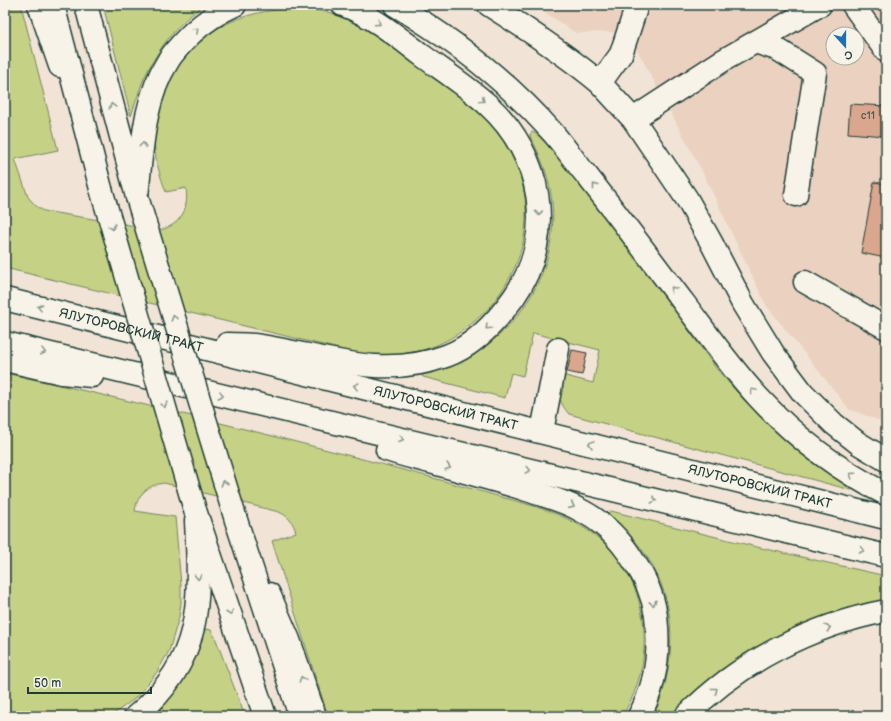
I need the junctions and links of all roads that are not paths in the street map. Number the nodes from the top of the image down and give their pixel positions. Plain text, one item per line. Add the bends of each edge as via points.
1 (39, 5) edge
2 (53, 5) edge
3 (86, 5) edge
4 (235, 5) edge
5 (343, 5) edge
6 (395, 5) edge
7 (489, 5) edge
8 (637, 5) edge
9 (820, 5) edge
10 (853, 5) edge
11 (755, 42) junction
12 (886, 51) edge
13 (600, 83) junction
14 (633, 119) junction
15 (100, 184) junction
16 (796, 195) dead end
17 (137, 198) junction
18 (806, 282) dead end
19 (5, 299) edge
20 (886, 328) edge
21 (174, 341) junction
22 (5, 343) edge
23 (558, 349) dead end
24 (5, 360) edge
25 (169, 383) junction
26 (279, 409) junction
27 (542, 432) junction
28 (885, 456) edge
29 (886, 494) edge
30 (195, 510) junction
31 (886, 518) edge
32 (236, 520) junction
33 (886, 556) edge
34 (886, 611) edge
35 (136, 716) edge
36 (265, 716) edge
37 (300, 716) edge
38 (315, 716) edge
39 (639, 716) edge
40 (686, 716) edge

1 - 15 main road
2 - 15 main road
17 -> 3 main road
17 -> 4 main road via 150,102 157,81 168,60 203,23
5 -> 21 main road via 376,21 464,85 489,106 508,127 527,158 534,176 538,199 540,222 530,268 506,309 489,327 447,356 424,362 374,367 336,362 261,346
29 -> 6 main road via 865,484 830,460 794,432 758,397 724,357 620,217 553,133 497,77 468,54
7 - 13 main road
8 - 13 main road via 620,54
9 - 11 main road
10 - 12 main road
11 - 14 main road
11 - 16 main road via 777,50 815,73
13 - 14 main road
14 - 28 main road via 687,199 743,304 777,359 802,393 858,443
15 -> 30 main road, bridge
32 -> 17 main road, bridge
18 - 20 main road
21 -> 19 main road, ЯЛУТОРОВСКИЙ ТРАКТ
27 -> 21 main road, ЯЛУТОРОВСКИЙ ТРАКТ
22 -> 25 main road
23 - 27 main road
24 - 25 main road via 62,373
25 -> 26 main road
26 -> 33 main road
26 -> 39 main road via 394,452 561,501 579,509 607,529 628,551 641,572 650,589 654,607 658,645 655,668 650,690
31 -> 27 main road, ЯЛУТОРОВСКИЙ ТРАКТ
30 -> 35 main road via 198,593 195,622 184,656 176,671 164,689
30 -> 36 main road
32 - 37 main road
38 -> 32 main road via 289,640
40 -> 34 main road via 718,688 764,656 824,629

